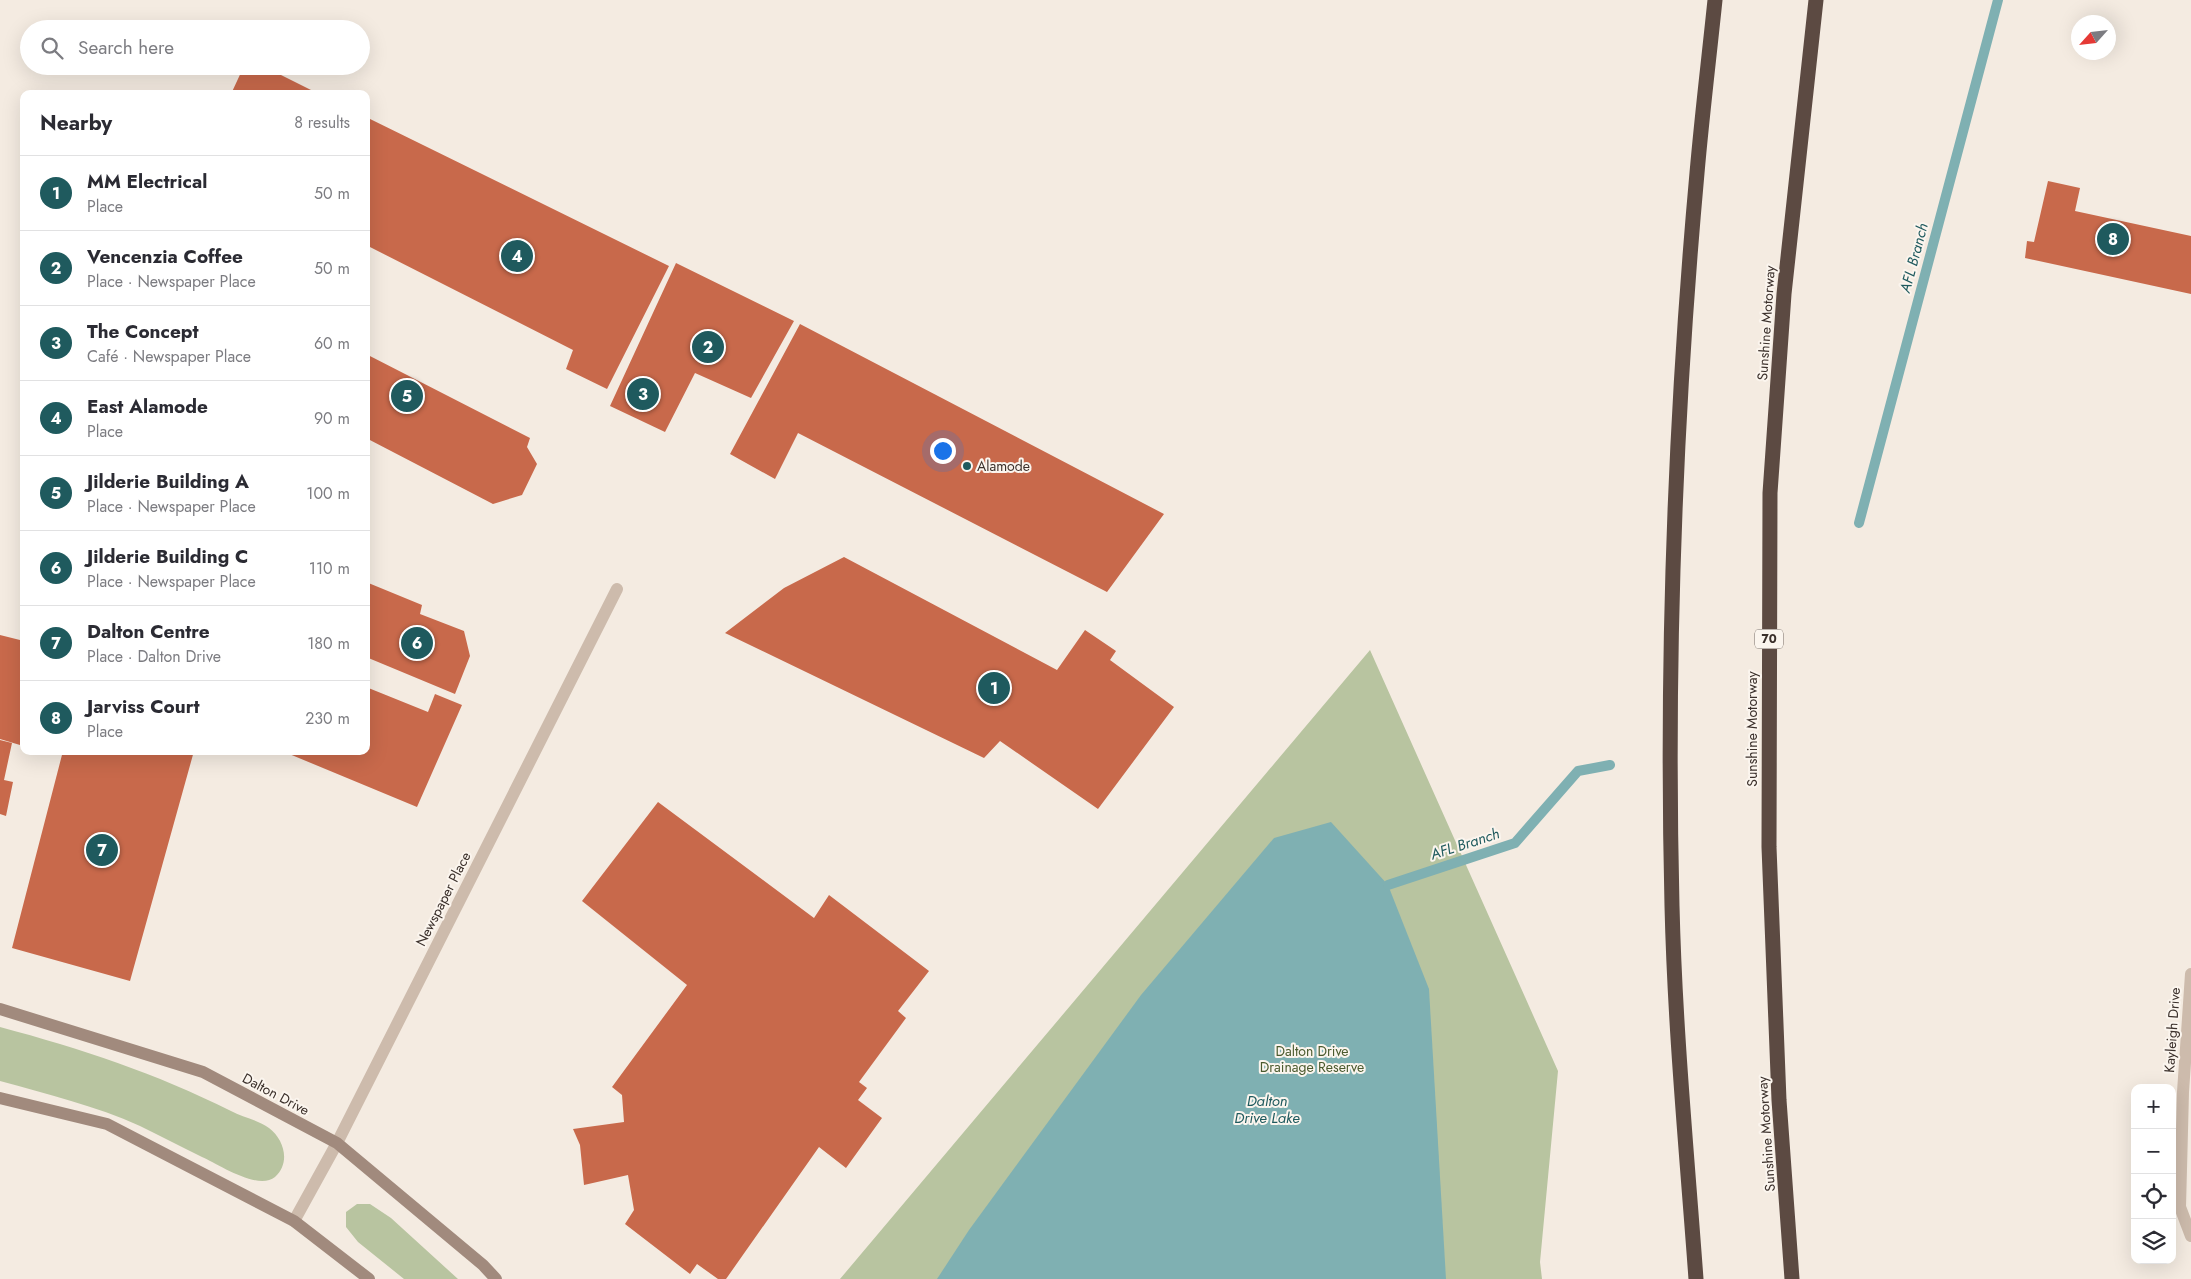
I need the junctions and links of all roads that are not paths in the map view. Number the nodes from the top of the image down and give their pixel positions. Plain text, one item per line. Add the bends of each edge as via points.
1 (1715, 0) edge
2 (1816, 0) edge
3 (616, 589) dead end
4 (2191, 974) edge
5 (0, 1009) edge
6 (0, 1098) edge
7 (337, 1143) junction
8 (294, 1221) junction
9 (2191, 1236) edge
10 (369, 1279) edge
11 (496, 1279) edge
12 (1696, 1279) edge
13 (1792, 1279) edge

1 - 12 highway via 1697,173 1682,374 1670,662 1672,908
2 - 13 highway, Sunshine Motorway / 70 via 1784,294 1770,493 1769,847 1779,1100
3 - 7 street, Newspaper Place
4 - 9 street, Kayleigh Drive via 2180,1207
5 - 7 main road, Dalton Drive via 203,1072
6 - 8 main road via 107,1124
7 - 8 street, Newspaper Place
7 - 11 main road, Dalton Drive
8 - 10 main road

